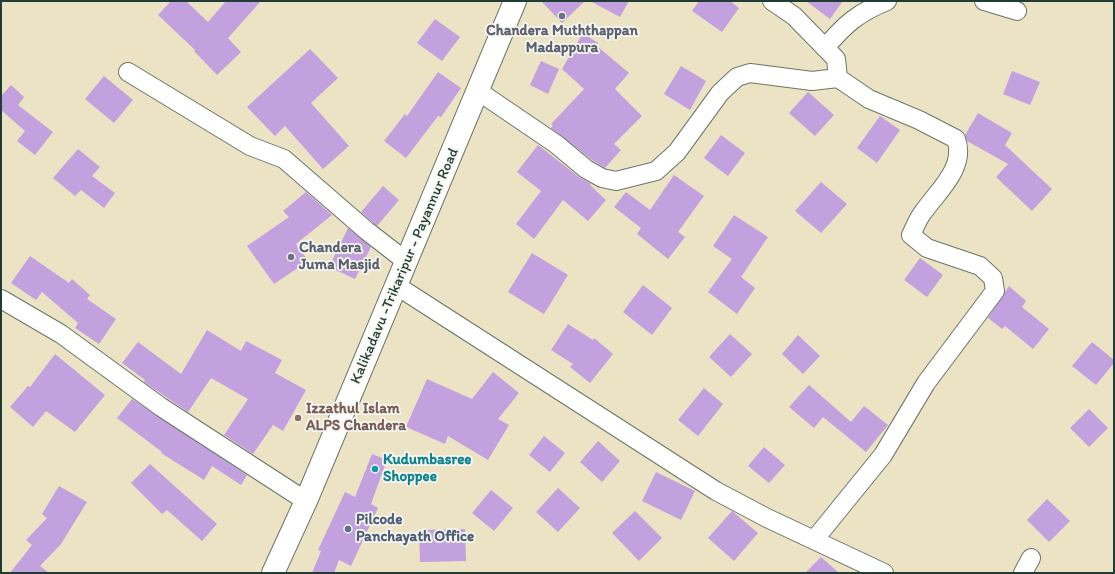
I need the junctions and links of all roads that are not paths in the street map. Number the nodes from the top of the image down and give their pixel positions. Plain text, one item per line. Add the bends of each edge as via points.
1 (515, 1) edge
2 (772, 1) edge
3 (887, 1) edge
4 (984, 1) edge
5 (1017, 11) dead end
6 (825, 48) junction
7 (128, 72) dead end
8 (838, 78) junction
9 (478, 91) junction
10 (407, 262) junction
11 (397, 286) junction
12 (1, 299) edge
13 (306, 501) junction
14 (814, 540) junction
15 (273, 573) edge
16 (884, 573) edge

1 - 9 main road, Kalikadavu -Trikaripur - Payannur Road
2 - 6 street via 794,16
3 - 6 street via 869,8 844,25
4 - 5 street
6 - 8 street via 836,59
7 - 10 street via 250,146 284,159
8 - 9 street via 812,81 750,74 738,77 720,93 677,152 656,171 616,181 602,178 586,168 556,144
8 - 14 street via 869,99 956,139 960,148 956,166 923,212 911,236 927,248 980,266 993,278 994,291 926,383 883,455
9 - 10 main road, Kalikadavu -Trikaripur - Payannur Road
10 - 11 main road, Kalikadavu -Trikaripur - Payannur Road
11 - 13 main road, Kalikadavu -Trikaripur - Payannur Road
11 - 14 street via 716,492
12 - 13 street via 61,334 161,407
13 - 15 main road, Kalikadavu -Trikaripur - Payannur Road
14 - 16 street

